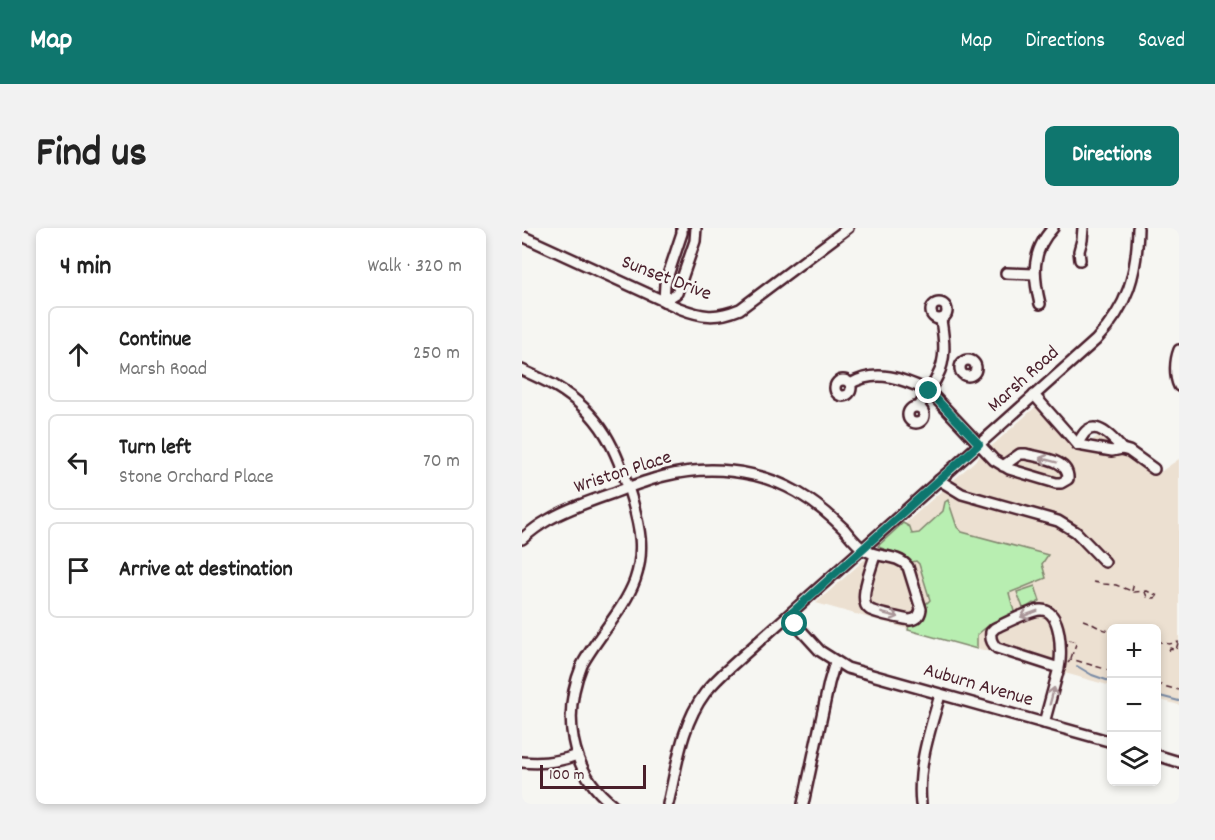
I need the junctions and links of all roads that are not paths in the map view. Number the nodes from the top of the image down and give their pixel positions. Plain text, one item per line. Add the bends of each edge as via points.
1 (682, 228) edge
2 (696, 228) edge
3 (848, 228) edge
4 (1053, 228) edge
5 (1083, 228) edge
6 (1138, 228) edge
7 (522, 236) edge
8 (1080, 260) dead end
9 (1006, 273) dead end
10 (1035, 274) junction
11 (664, 301) junction
12 (1040, 304) dead end
13 (940, 320) dead end
14 (1178, 350) edge
15 (943, 362) junction
16 (960, 366) dead end
17 (522, 370) edge
18 (850, 384) dead end
19 (1179, 386) edge
20 (929, 391) junction
21 (1034, 395) junction
22 (919, 407) dead end
23 (979, 444) junction
24 (1078, 445) junction
25 (1122, 449) junction
26 (1004, 466) junction
27 (1154, 469) dead end
28 (939, 480) junction
29 (628, 488) junction
30 (522, 539) edge
31 (862, 549) junction
32 (875, 555) junction
33 (1105, 562) dead end
34 (788, 616) junction
35 (836, 662) junction
36 (1063, 667) junction
37 (940, 695) junction
38 (1044, 723) junction
39 (1107, 741) edge
40 (577, 755) junction
41 (1161, 757) edge
42 (522, 762) edge
43 (1179, 762) edge
44 (612, 804) edge
45 (668, 804) edge
46 (803, 804) edge
47 (921, 804) edge

1 - 11 street via 665,284
2 - 11 street via 677,293
3 - 11 street, Sunset Drive via 730,314 702,316
4 - 10 street via 1037,256
5 - 8 street
6 - 21 street, Marsh Road via 1135,267 1116,316 1096,340
7 - 11 street, Sunset Drive
9 - 10 street
10 - 12 street
13 - 15 street
14 - 19 street
15 - 16 street
15 - 20 street
17 - 29 street via 569,395 596,421 615,450
18 - 20 street via 866,377 891,377
20 - 22 street
20 - 23 street
21 - 23 street, Marsh Road
21 - 24 street
23 - 26 street
23 - 28 street, Marsh Road
24 - 25 street
24 - 25 street via 1082,435 1101,429
25 - 27 street
26 -> 26 street via 1056,483 1068,478 1062,464 1026,454
28 - 31 street, Marsh Road
28 - 33 street via 962,494 1058,521 1076,532
29 - 30 street, Wriston Place via 559,514
29 - 31 street, Wriston Place via 664,476 703,470 757,476 811,501
29 - 40 street via 640,530 639,565 629,592 576,678 570,716
31 - 32 street
31 - 34 street, Marsh Road
32 -> 32 street via 864,596 868,609 915,619 921,609 908,567 897,558
34 - 35 street, Auburn Avenue via 820,651
34 - 45 street, Marsh Road via 718,678 693,711
35 - 37 street, Auburn Avenue
35 - 46 street
36 -> 36 street via 1058,629 1048,612 1039,610 991,632 991,641 997,648
38 -> 36 street
37 - 38 street, Auburn Avenue
37 - 47 street via 922,769
38 - 39 street, Auburn Avenue
40 - 42 street via 556,762
40 - 44 street via 591,782
41 - 43 street

